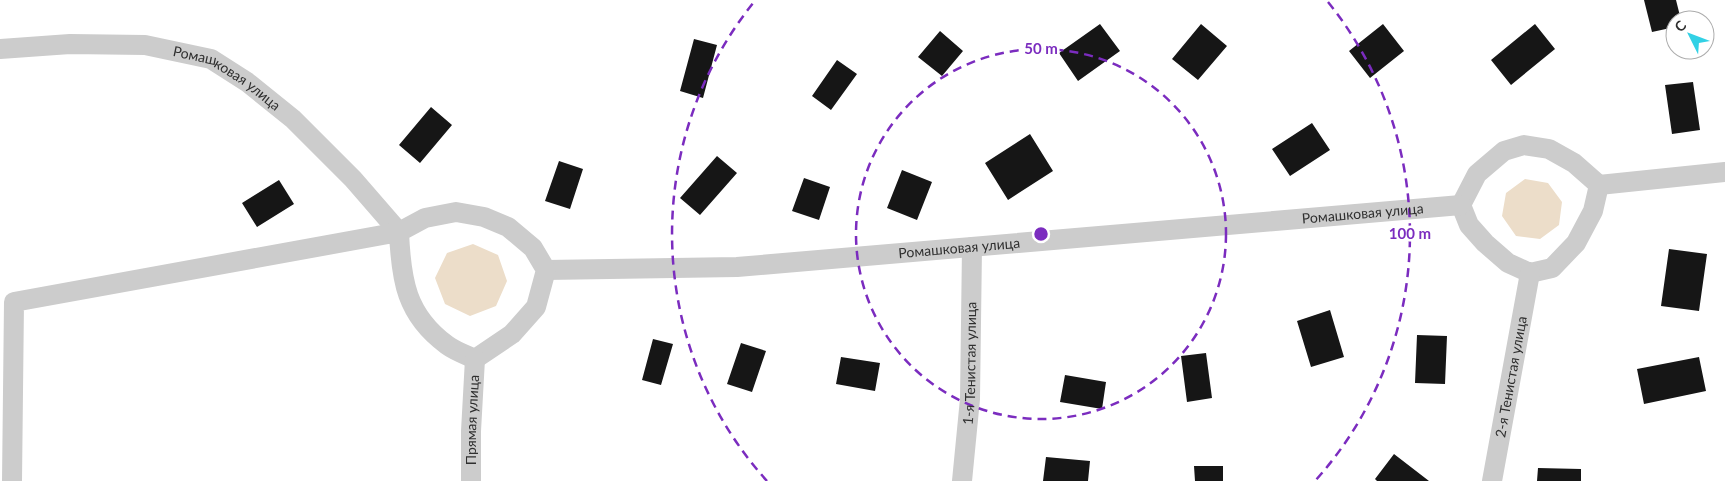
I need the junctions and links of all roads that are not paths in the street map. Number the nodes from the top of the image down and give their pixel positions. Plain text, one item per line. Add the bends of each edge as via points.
1 (0, 49) edge
2 (1725, 172) edge
3 (1599, 185) junction
4 (1461, 205) junction
5 (399, 232) junction
6 (972, 247) junction
7 (546, 270) junction
8 (1530, 273) junction
9 (475, 359) junction
10 (12, 481) edge
11 (471, 481) edge
12 (962, 481) edge
13 (1492, 481) edge

1 - 5 street, Ромашковая улица via 70,44 145,45 211,60 247,82 293,119 353,179
2 - 3 street
3 - 4 street via 1574,163 1549,149 1524,145 1504,150 1477,174
3 - 8 street via 1593,211 1576,243 1552,268
4 - 6 street, Ромашковая улица
4 - 8 street via 1468,225 1485,243 1508,263
5 - 7 street via 425,218 456,212 484,217 508,227 534,248
5 - 9 street via 401,268 409,300 422,323 448,346
5 - 10 street via 14,302
6 - 7 street, Ромашковая улица via 737,266
6 - 12 street, 1-я Тенистая улица via 970,399
7 - 9 street via 536,307 512,334
8 - 13 street, 2-я Тенистая улица
9 - 11 street, Прямая улица

